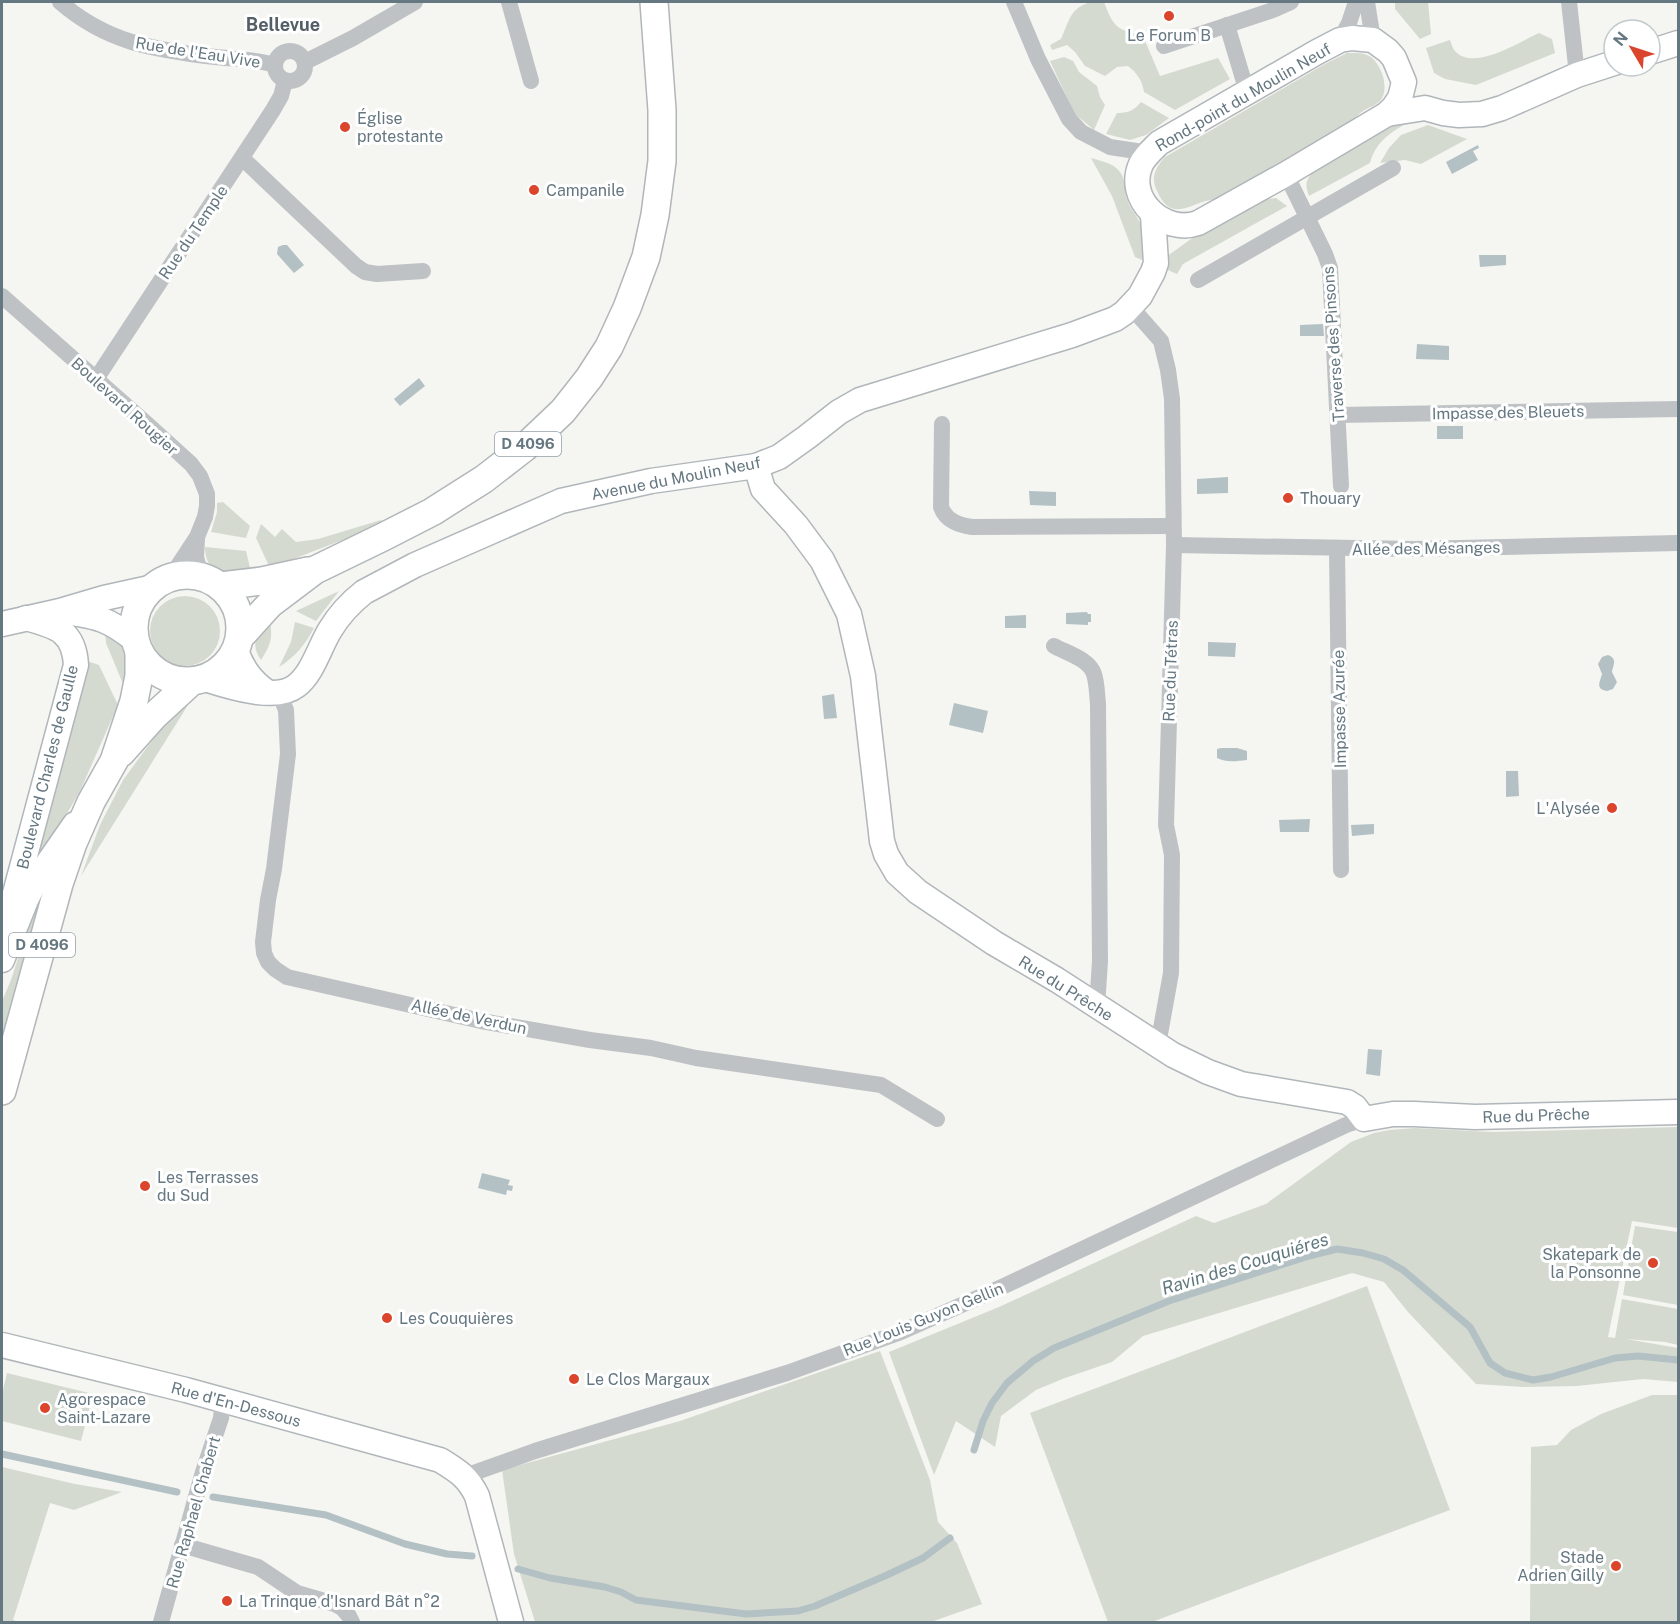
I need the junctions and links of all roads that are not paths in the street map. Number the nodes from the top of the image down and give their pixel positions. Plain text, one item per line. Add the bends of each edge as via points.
1 (60, 2) edge
2 (415, 2) edge
3 (509, 2) edge
4 (654, 2) edge
5 (1014, 2) edge
6 (1291, 2) edge
7 (1356, 2) edge
8 (1367, 2) edge
9 (1569, 2) edge
10 (1227, 26) junction
11 (1340, 40) junction
12 (1373, 40) junction
13 (1678, 43) edge
14 (1164, 46) dead end
15 (1662, 48) edge
16 (305, 62) junction
17 (275, 65) junction
18 (1602, 67) edge
19 (1577, 75) junction
20 (285, 81) junction
21 (531, 81) dead end
22 (1404, 82) junction
23 (1247, 92) junction
24 (1425, 108) junction
25 (1387, 114) junction
26 (1110, 147) junction
27 (1149, 153) junction
28 (242, 158) junction
29 (1393, 168) dead end
30 (1286, 174) junction
31 (1138, 177) junction
32 (1153, 215) junction
33 (1308, 218) junction
34 (1191, 226) junction
35 (1156, 263) junction
36 (423, 271) dead end
37 (1198, 280) dead end
38 (2, 296) edge
39 (1131, 307) junction
40 (96, 379) junction
41 (1678, 409) edge
42 (1338, 415) junction
43 (942, 424) dead end
44 (756, 466) junction
45 (1341, 486) dead end
46 (1173, 526) junction
47 (197, 537) junction
48 (1678, 543) edge
49 (1174, 545) junction
50 (1337, 549) junction
51 (315, 570) junction
52 (211, 581) junction
53 (162, 582) junction
54 (60, 611) junction
55 (26, 618) junction
56 (2, 624) edge
57 (238, 644) junction
58 (137, 646) junction
59 (1054, 646) dead end
60 (198, 680) junction
61 (273, 693) junction
62 (114, 761) junction
63 (91, 802) junction
64 (1341, 870) dead end
65 (2, 942) edge
66 (2, 960) edge
67 (1097, 1007) junction
68 (1158, 1046) junction
69 (2, 1090) edge
70 (1678, 1112) edge
71 (937, 1119) dead end
72 (1364, 1119) junction
73 (2, 1345) edge
74 (223, 1400) junction
75 (465, 1476) junction
76 (182, 1545) junction
77 (161, 1623) edge
78 (352, 1623) edge
79 (511, 1623) edge

1 - 17 street, Rue de l'Eau Vive via 81,20 118,39
2 - 16 street
3 - 21 street
4 - 51 main road, D 4096 via 662,110 662,161 655,215 646,257 609,347 562,411 484,479 432,512
5 - 26 street via 1069,119 1081,132
6 - 10 street
7 - 11 street
8 - 12 street
9 - 19 street
10 - 14 street
10 - 23 street
11 - 12 street, Rond-point du Moulin Neuf
11 - 23 street, Rond-point du Moulin Neuf
12 - 22 street via 1394,58
13 - 15 street
16 - 17 street via 300,54 287,51
16 - 20 street via 299,79
17 - 20 street via 277,75
18 - 19 street
19 - 24 street via 1482,114 1459,115
20 - 28 street, Rue du Temple via 281,96
22 - 24 street
22 - 25 street via 1400,98
23 - 27 street, Rond-point du Moulin Neuf via 1159,143
24 - 25 street
25 - 30 street
26 - 27 street
26 - 31 street
27 - 31 street, Rond-point du Moulin Neuf via 1140,165
28 - 36 street via 365,272
28 - 40 street, Rue du Temple
29 - 33 street
30 - 33 street, Traverse des Pinsons
30 - 34 street
31 - 32 street via 1138,189
32 - 34 street via 1167,223
32 - 35 street, Avenue du Moulin Neuf
33 - 37 street
33 - 42 street, Traverse des Pinsons via 1330,268
34 - 35 street, Avenue du Moulin Neuf
35 - 39 street, Avenue du Moulin Neuf
38 - 40 street, Boulevard Rougier
39 - 44 street, Avenue du Moulin Neuf via 1116,319 1072,335 860,400 779,457
39 - 46 street, Rue du Tétras via 1161,341 1168,370 1173,410
40 - 47 street, Boulevard Rougier via 190,464 204,483 207,506
41 - 42 street, Impasse des Bleuets
42 - 45 street, Traverse des Pinsons
43 - 46 street via 941,507 954,523 982,527
44 - 61 street, Avenue du Moulin Neuf via 651,481 561,501 415,566 351,602 329,631 307,674 296,686
44 - 67 street, Rue du Prêche via 763,489 822,560 849,614 863,676 882,841 891,864 918,892
46 - 49 street, Rue du Tétras
47 - 52 street, Boulevard Rougier via 195,557
47 - 53 street, Boulevard Rougier
48 - 50 street, Allée des Mésanges
49 - 50 street, Allée des Mésanges
49 - 68 street, Rue du Tétras via 1167,825 1172,855 1171,974
50 - 64 street, Impasse Azurée
51 - 52 main road, D 4096 via 262,581
51 - 57 main road, D 4096 via 270,604
52 - 53 main road via 185,575
52 - 57 main road via 231,597 237,609
53 - 54 street
53 - 58 main road via 144,597 137,610
54 - 55 street
54 - 58 street via 98,617 118,627
55 - 56 street
55 - 65 street, Boulevard Charles de Gaulle via 61,630 71,643 76,665
57 - 60 main road via 218,672
57 - 61 street via 242,667 257,686
58 - 60 main road via 148,665 161,675 175,681
58 - 62 main road, D 4096 via 139,676
59 - 67 street via 1091,668 1098,704
60 - 61 street
60 - 62 main road, D 4096 via 154,716
61 - 71 street, Allée de Verdun via 286,710 288,754 263,942 268,962 287,977 481,1021 881,1085
62 - 63 main road, D 4096
63 - 66 street via 36,880
63 - 69 main road, D 4096 via 59,884
67 - 68 street, Rue du Prêche
68 - 72 street, Rue du Prêche via 1241,1084 1347,1102
70 - 72 street, Rue du Prêche via 1475,1117 1393,1114
72 - 75 street, Rue Louis Guyon Gellin via 901,1332 787,1373 535,1450
73 - 74 street, Rue d'En-Dessous
74 - 75 street, Rue d'En-Dessous via 440,1460
74 - 76 street, Rue Raphael Chabert
75 - 79 street via 477,1496
76 - 77 street, Rue Raphael Chabert
76 - 78 street via 258,1567 292,1591 342,1608

